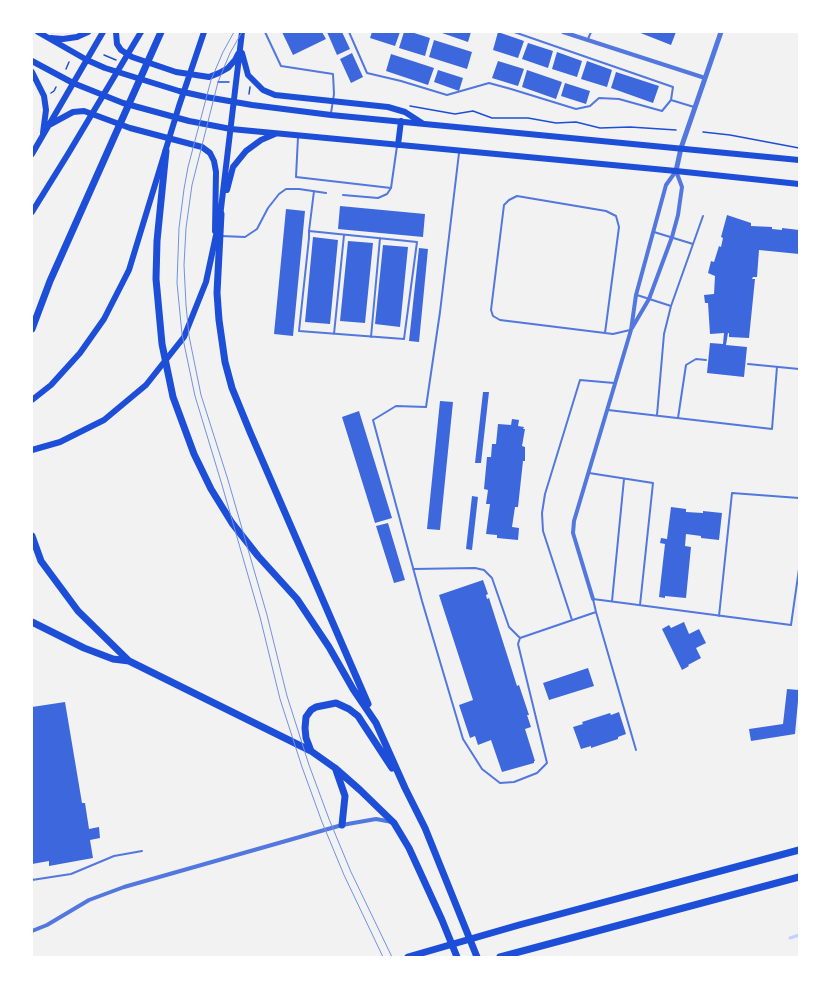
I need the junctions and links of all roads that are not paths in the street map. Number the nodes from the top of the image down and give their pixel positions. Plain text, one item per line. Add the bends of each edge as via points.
1 (38, 32) edge
2 (88, 32) edge
3 (103, 32) edge
4 (116, 32) edge
5 (141, 32) edge
6 (161, 32) edge
7 (204, 32) edge
8 (242, 32) edge
9 (265, 32) edge
10 (348, 32) edge
11 (514, 32) edge
12 (562, 32) edge
13 (590, 32) edge
14 (720, 32) edge
15 (47, 37) junction
16 (588, 40) junction
17 (240, 48) junction
18 (87, 60) junction
19 (32, 61) edge
20 (32, 72) edge
21 (705, 78) junction
22 (73, 83) junction
23 (671, 100) junction
24 (234, 102) junction
25 (333, 102) junction
26 (696, 107) junction
27 (331, 115) junction
28 (401, 121) junction
29 (424, 123) junction
30 (49, 125) junction
31 (231, 129) junction
32 (278, 134) junction
33 (298, 135) junction
34 (43, 136) junction
35 (398, 145) junction
36 (681, 148) junction
37 (166, 151) junction
38 (459, 151) junction
39 (32, 154) edge
40 (799, 160) edge
41 (676, 171) junction
42 (799, 184) edge
43 (391, 188) junction
44 (314, 191) junction
45 (326, 193) dead end
46 (343, 195) dead end
47 (221, 211) junction
48 (32, 212) edge
49 (703, 216) dead end
50 (309, 231) junction
51 (653, 232) junction
52 (344, 235) junction
53 (217, 236) junction
54 (380, 238) junction
55 (672, 238) junction
56 (693, 244) junction
57 (636, 295) junction
58 (649, 299) junction
59 (671, 306) junction
60 (32, 329) edge
61 (631, 330) junction
62 (605, 333) junction
63 (334, 334) junction
64 (370, 337) junction
65 (706, 360) dead end
66 (748, 364) dead end
67 (778, 367) junction
68 (799, 369) edge
69 (616, 384) junction
70 (32, 400) edge
71 (608, 410) junction
72 (657, 415) junction
73 (678, 418) junction
74 (32, 450) edge
75 (587, 472) junction
76 (624, 479) junction
77 (799, 498) edge
78 (32, 536) edge
79 (32, 548) edge
80 (41, 561) junction
81 (413, 569) junction
82 (799, 569) edge
83 (594, 599) junction
84 (612, 601) junction
85 (640, 605) junction
86 (596, 612) junction
87 (719, 616) junction
88 (572, 620) junction
89 (32, 622) edge
90 (520, 638) junction
91 (129, 660) junction
92 (376, 723) junction
93 (636, 750) dead end
94 (311, 751) junction
95 (335, 768) junction
96 (405, 788) junction
97 (394, 823) junction
98 (342, 825) junction
99 (799, 850) edge
100 (142, 851) dead end
101 (799, 877) edge
102 (32, 880) edge
103 (32, 931) edge
104 (408, 957) edge
105 (457, 957) edge
106 (477, 957) edge
107 (500, 957) edge

1 - 15 main road
2 - 15 main road via 63,39
3 - 18 main road
4 - 17 main road via 117,44 132,57 176,72 198,76 210,77 224,70 235,60
5 - 48 main road
6 - 60 highway via 50,281
7 - 37 main road
8 - 17 main road
9 - 25 lane via 281,66 333,74
10 - 23 lane via 367,73 447,95 489,83 576,109 590,106 600,98 619,99 662,111
11 - 23 lane via 673,87
12 - 16 street
13 - 16 lane
14 - 21 street
15 - 18 main road
16 - 21 street
17 - 24 main road
17 - 25 main road via 248,75 263,90 275,95
18 - 22 main road
18 - 24 main road via 131,77 179,91
19 - 22 main road
20 - 34 main road via 44,96 46,110
21 - 26 street
22 - 30 main road
22 - 31 main road via 156,113
23 - 26 lane
24 - 27 main road
24 - 31 main road
25 - 27 lane
25 - 29 main road via 388,107 405,112
26 - 36 street
27 - 28 main road
28 - 29 main road
28 - 35 main road
29 - 36 main road
30 - 34 main road
30 - 53 main road via 73,112 84,111 130,128 202,147 210,153 216,172
31 - 32 main road
31 - 47 main road
32 - 33 main road
32 - 47 main road via 257,143 233,167
33 - 35 main road
33 - 43 lane via 296,177
34 - 39 main road
35 - 38 main road
35 - 43 lane
36 - 40 main road
36 - 41 street
37 - 70 main road via 129,270 107,312 80,353 51,385
37 - 92 highway via 157,241 156,280 162,344 173,397 194,454 232,523 297,599
38 - 41 main road
38 - 81 lane via 426,407 396,406 373,420
41 - 42 main road
41 - 51 street via 666,185
41 - 55 street via 682,190
43 - 46 lane via 387,194 378,198
44 - 45 lane
44 - 50 lane
44 - 53 lane via 286,189 268,208 257,229 245,237
47 - 53 highway
49 - 56 lane
50 - 52 lane
50 - 63 lane via 299,331
51 - 55 lane
51 - 57 street
52 - 54 lane
52 - 63 lane
53 - 74 main road via 206,282 184,337 146,385 104,420 60,442
53 - 92 highway via 219,320 232,388
54 - 64 lane
54 - 64 lane via 418,242 404,339
55 - 56 lane
55 - 58 street
56 - 59 lane
57 - 58 lane
57 - 61 street
58 - 59 lane
58 - 61 street
59 - 72 lane via 664,334
61 - 62 lane
61 - 69 street
62 - 62 lane via 500,320 492,316 504,205 509,200 516,196 606,211 616,216 619,227
63 - 64 lane
65 - 73 lane via 696,359 686,365
66 - 67 lane
67 - 68 lane
67 - 73 lane via 772,429
69 - 71 street
69 - 88 lane via 580,380 544,494 542,531
71 - 72 lane
71 - 75 street
72 - 73 lane
75 - 76 lane
75 - 83 street via 573,533
76 - 84 lane
76 - 85 lane via 653,483
77 - 87 lane via 732,493
78 - 80 highway
79 - 80 highway
80 - 91 highway via 78,611
81 - 90 lane via 484,570 492,578 509,627
81 - 90 lane via 463,739 482,769 500,783 514,782 537,773 547,763 518,644
82 - 87 lane via 791,625
83 - 84 lane
83 - 86 lane
84 - 85 lane
85 - 87 lane
86 - 88 lane
86 - 93 lane
88 - 90 lane
89 - 91 highway via 84,648 114,659
91 - 94 highway
92 - 96 highway
94 - 95 highway
94 - 96 highway via 306,738 306,717 316,707 336,703 358,716
95 - 97 highway
95 - 98 highway via 345,796
96 - 106 highway via 425,828
97 - 98 street via 376,819
97 - 105 highway via 409,848
98 - 103 street via 124,887 89,900
99 - 104 highway
100 - 102 lane via 114,856 71,874
101 - 107 highway

